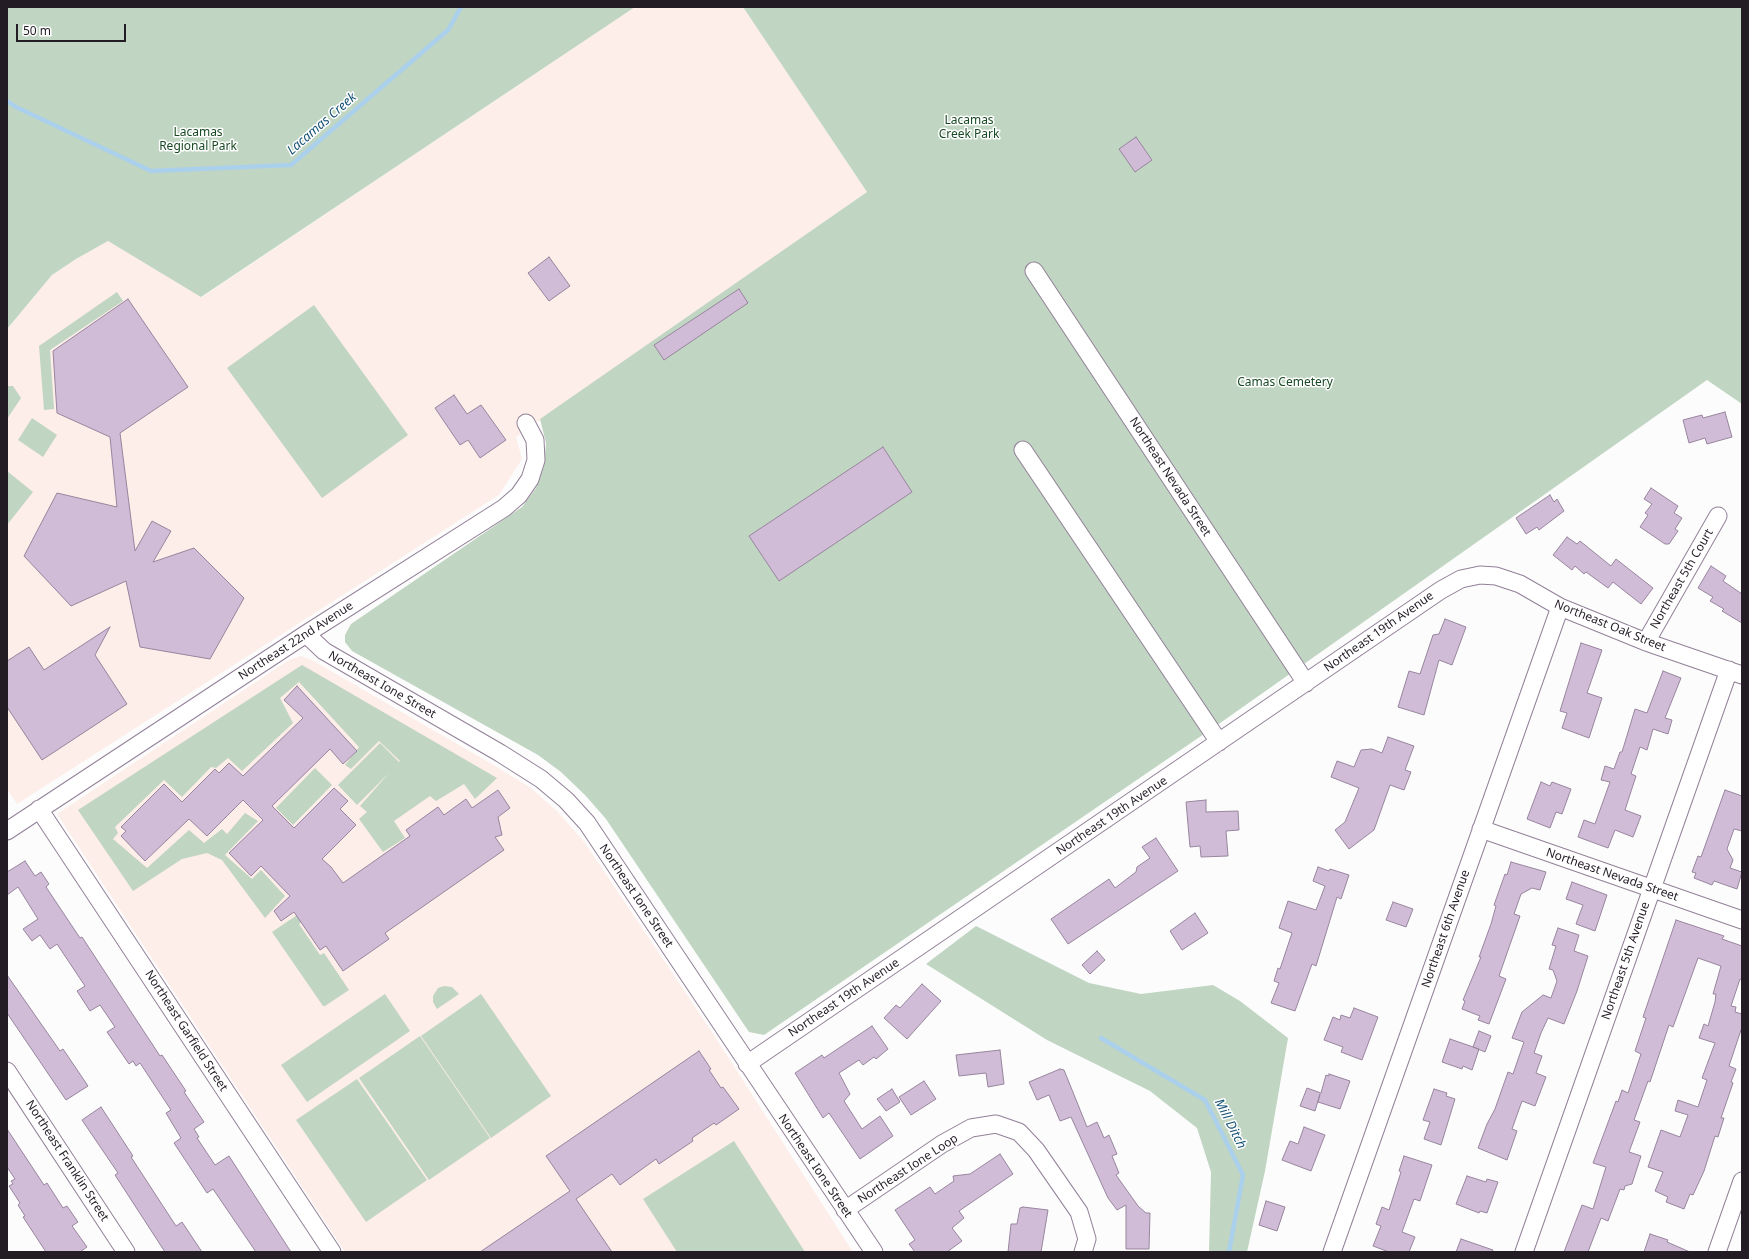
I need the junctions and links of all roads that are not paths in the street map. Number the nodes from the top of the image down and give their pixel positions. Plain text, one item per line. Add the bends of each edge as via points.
1 (1034, 271) dead end
2 (526, 423) dead end
3 (1023, 450) dead end
4 (1718, 516) dead end
5 (1480, 575) joint
6 (1560, 607) junction
7 (306, 634) junction
8 (1646, 642) junction
9 (1735, 673) edge
10 (1306, 683) junction
11 (1219, 742) junction
12 (40, 809) junction
13 (1481, 829) junction
14 (7, 831) edge
15 (1652, 889) junction
16 (1742, 920) edge
17 (747, 1064) junction
18 (7, 1071) edge
19 (1742, 1180) edge
20 (845, 1210) junction
21 (126, 1252) edge
22 (332, 1252) edge
23 (874, 1252) edge
24 (1083, 1252) edge
25 (1332, 1252) edge
26 (1524, 1252) edge
27 (1717, 1252) edge

1 - 10 street, Northeast Nevada Street
2 - 7 street, Northeast 22nd Avenue via 535,440 536,460 530,479 519,495 504,508
3 - 11 street
4 - 8 street, Northeast 5th Court
5 - 6 street, Northeast Oak Street via 1496,576 1520,584
5 - 10 street, Northeast 19th Avenue via 1461,579 1441,590
6 - 8 street, Northeast Oak Street
6 - 13 street, Northeast 6th Avenue
7 - 12 street, Northeast 22nd Avenue
7 - 17 street, Northeast Ione Street via 324,651 500,753 566,800 591,829
8 - 9 street, Northeast Oak Street
9 - 15 street, Northeast 5th Avenue
10 - 11 street, Northeast 19th Avenue
11 - 17 street, Northeast 19th Avenue
12 - 14 street, Northeast 22nd Avenue
12 - 22 street, Northeast Garfield Street
13 - 15 street, Northeast Nevada Street
13 - 25 street, Northeast 6th Avenue
15 - 16 street, Northeast Nevada Street
15 - 26 street, Northeast 5th Avenue
17 - 20 street, Northeast Ione Street
18 - 21 street, Northeast Franklin Street
19 - 27 street
20 - 23 street, Northeast Ione Street
20 - 24 street, Northeast Ione Loop via 942,1144 971,1128 996,1124 1020,1132 1036,1150 1079,1212 1087,1239

